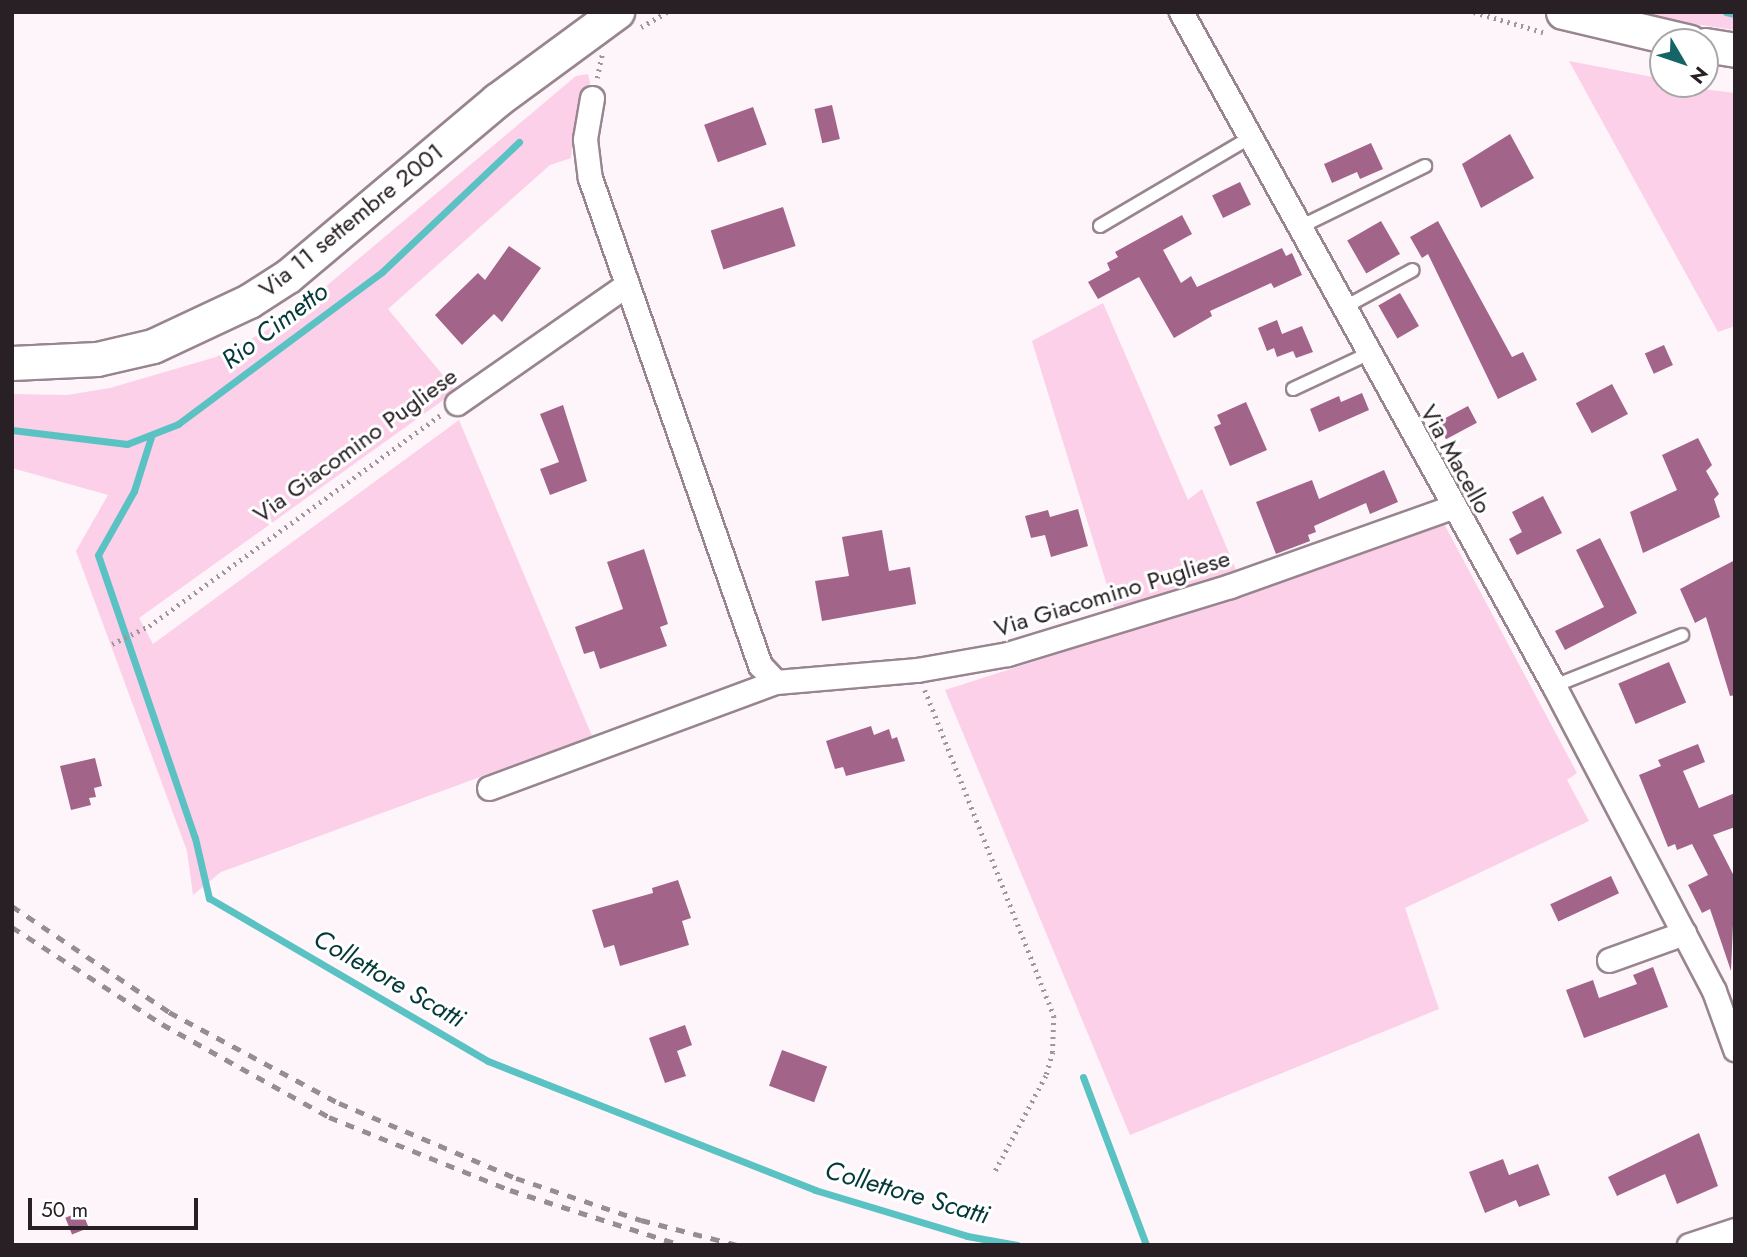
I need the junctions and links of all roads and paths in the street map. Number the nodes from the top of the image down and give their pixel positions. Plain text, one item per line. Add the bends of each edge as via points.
1 (617, 12) edge
2 (1181, 12) edge
3 (1563, 12) edge
4 (1649, 32) edge
5 (592, 98) dead end
6 (1251, 137) junction
7 (1425, 166) dead end
8 (1100, 226) dead end
9 (1302, 226) junction
10 (1413, 271) dead end
11 (626, 285) junction
12 (1345, 307) junction
13 (1370, 353) junction
14 (12, 363) edge
15 (1293, 389) dead end
16 (457, 403) joint
17 (1452, 507) junction
18 (1682, 635) dead end
19 (112, 644) dead end
20 (918, 670) junction
21 (776, 682) junction
22 (1554, 686) junction
23 (489, 789) dead end
24 (1684, 933) junction
25 (1609, 960) dead end
26 (1735, 1049) edge
27 (994, 1174) dead end
28 (1735, 1230) edge
29 (1689, 1245) edge

1 - 14 main road, Via 11 settembre 2001 via 507,93 288,276 249,301 153,346 97,359
2 - 6 street, Via Macello
3 - 4 main road
5 - 11 street via 585,139 590,178
6 - 8 lane
6 - 9 street, Via Macello
7 - 9 lane
9 - 12 street, Via Macello
10 - 12 lane
11 - 16 street, Via Giacomino Pugliese
11 - 21 street via 760,665
12 - 13 street, Via Macello
13 - 15 lane
13 - 17 street, Via Macello
16 - 19 path, Via Giacomino Pugliese via 149,626
17 - 20 street, Via Giacomino Pugliese via 1230,586 1008,654
17 - 22 street, Via Macello
18 - 22 lane
20 - 21 street, Via Giacomino Pugliese
20 - 27 path via 1054,1016 1053,1052 1046,1076
21 - 23 street, Via Giacomino Pugliese
22 - 24 street, Via Macello
24 - 25 street
24 - 26 street, Via Macello via 1714,991
28 - 29 street

